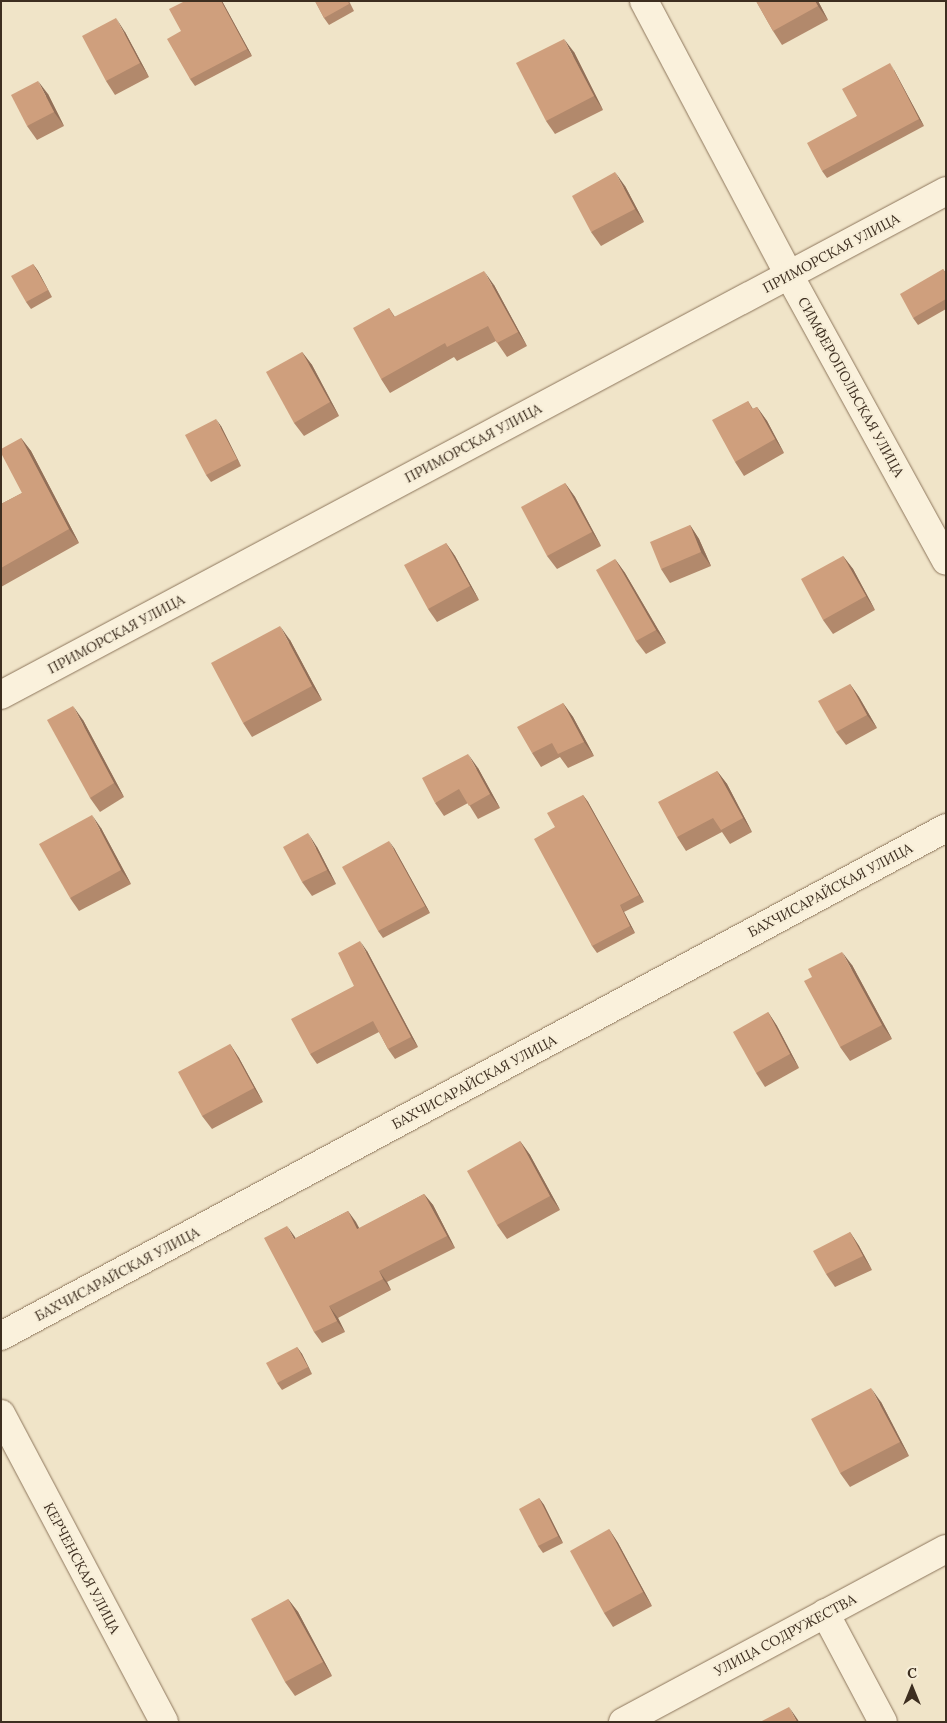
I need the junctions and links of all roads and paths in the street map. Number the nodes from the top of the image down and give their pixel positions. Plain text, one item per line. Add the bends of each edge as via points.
1 (644, 1) edge
2 (946, 191) edge
3 (789, 275) junction
4 (946, 561) edge
5 (1, 695) edge
6 (946, 828) edge
7 (1, 1336) edge
8 (1, 1414) edge
9 (946, 1549) edge
10 (825, 1614) junction
11 (164, 1722) edge
12 (623, 1722) edge
13 (883, 1722) edge

1 - 3 street, СИМФЕРОПОЛЬСКАЯ УЛИЦА
2 - 3 street, ПРИМОРСКАЯ УЛИЦА
3 - 4 street, СИМФЕРОПОЛЬСКАЯ УЛИЦА
3 - 5 street, ПРИМОРСКАЯ УЛИЦА
6 - 7 street, БАХЧИСАРАЙСКАЯ УЛИЦА
8 - 11 street, КЕРЧЕНСКАЯ УЛИЦА
9 - 10 street, УЛИЦА СОДРУЖЕСТВА
10 - 12 street, УЛИЦА СОДРУЖЕСТВА
10 - 13 street

